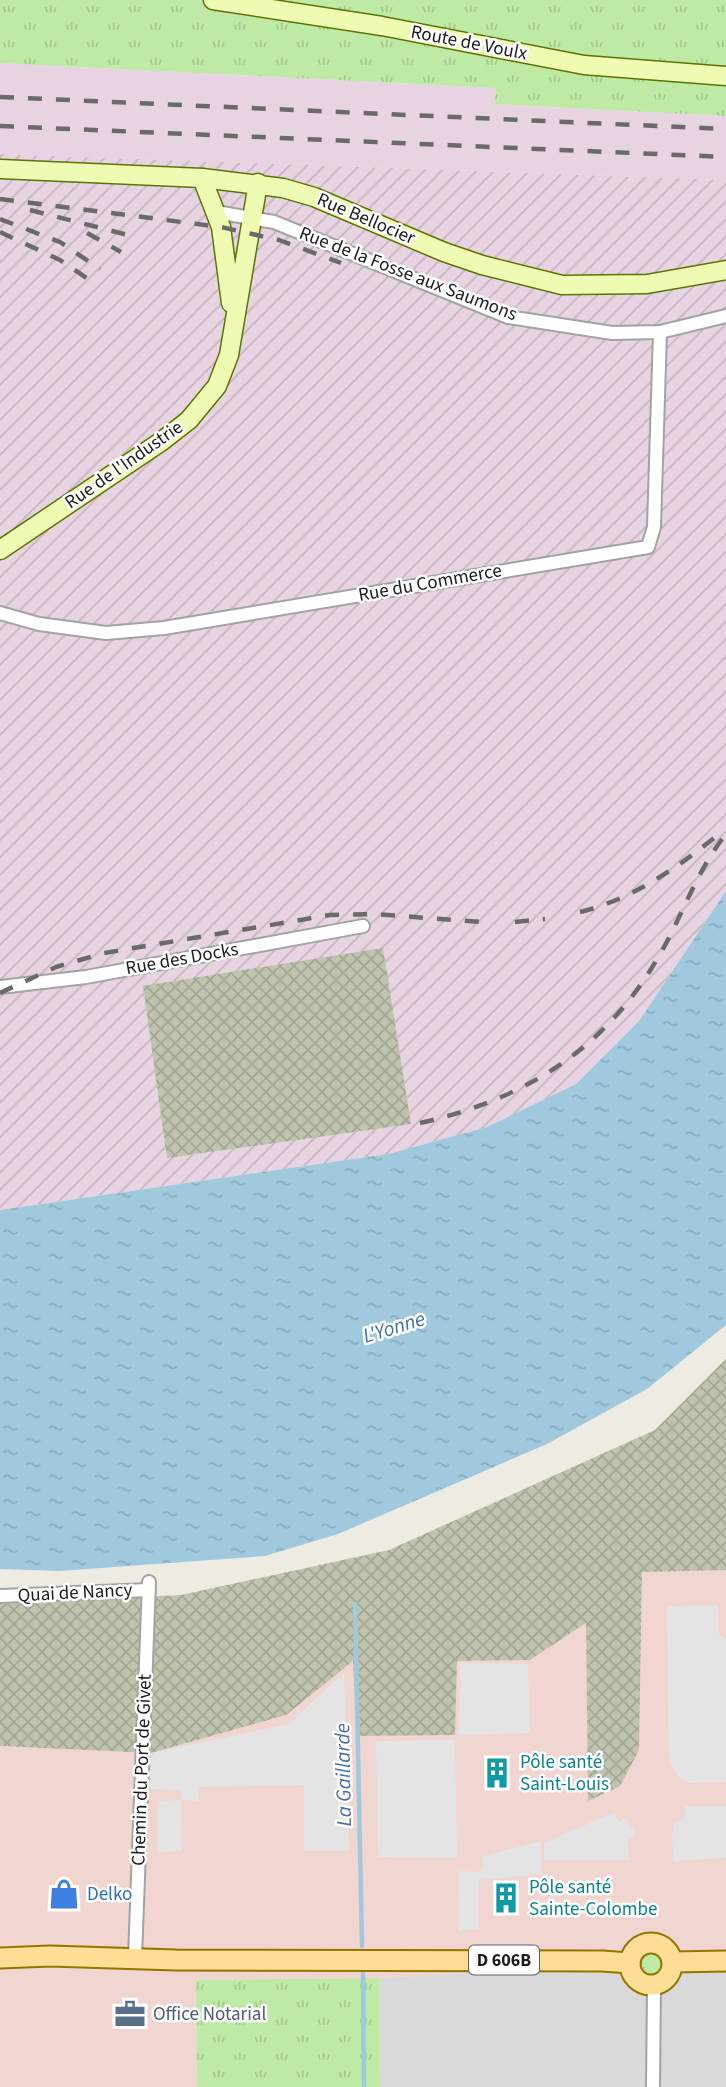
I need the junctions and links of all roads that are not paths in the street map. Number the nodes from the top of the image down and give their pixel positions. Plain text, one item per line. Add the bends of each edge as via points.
1 (213, 0) edge
2 (726, 76) edge
3 (0, 169) edge
4 (202, 178) junction
5 (258, 183) junction
6 (216, 212) junction
7 (252, 218) junction
8 (726, 270) edge
9 (726, 316) edge
10 (234, 320) junction
11 (660, 332) junction
12 (0, 550) edge
13 (0, 614) edge
14 (363, 926) dead end
15 (0, 987) edge
16 (149, 1586) joint
17 (0, 1596) edge
18 (0, 1958) edge
19 (135, 1958) junction
20 (726, 1961) edge
21 (672, 1962) junction
22 (630, 1963) junction
23 (653, 1985) junction
24 (653, 2087) edge

1 - 2 main road, Route de Voulx via 382,26 584,65
3 - 4 main road, Rue Bellocier
4 - 5 main road, Rue Bellocier
4 - 6 main road
5 - 7 main road, Rue de l'Industrie
5 - 8 main road, Rue Bellocier via 300,192 482,265 562,285 647,285
6 - 7 street, Rue de la Fosse aux Saumons
6 - 10 main road
7 - 10 main road, Rue de l'Industrie
7 - 11 street, Rue de la Fosse aux Saumons via 274,222 508,317 612,333
9 - 11 street, Rue de la Fosse aux Saumons
10 - 12 main road, Rue de l'Industrie via 224,372 208,400 189,420
11 - 13 street, Rue du Commerce via 654,527 648,547 164,628 106,632
14 - 15 street, Rue des Docks via 86,977
16 - 17 street, Quai de Nancy
16 - 19 street, Chemin du Port de Givet
18 - 19 main road, D 606B
19 - 22 main road, D 606B
20 - 21 main road
21 - 22 main road via 661,1946 648,1944 637,1950
21 - 23 main road via 665,1980
22 - 23 main road via 636,1979
23 - 24 street

